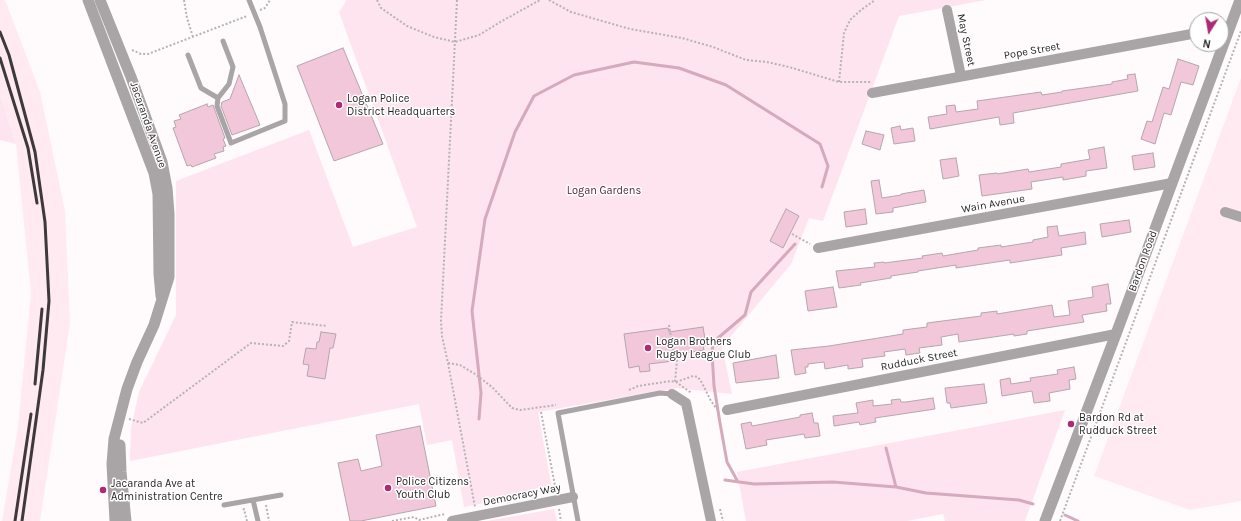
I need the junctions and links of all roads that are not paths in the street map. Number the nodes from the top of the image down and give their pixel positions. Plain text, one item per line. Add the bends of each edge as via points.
1 (88, 0) edge
2 (100, 0) edge
3 (249, 0) edge
4 (1240, 0) edge
5 (947, 10) dead end
6 (1229, 21) edge
7 (1189, 34) edge
8 (224, 41) dead end
9 (1217, 52) edge
10 (188, 55) dead end
11 (961, 76) junction
12 (876, 92) road end
13 (218, 98) junction
14 (1172, 183) junction
15 (1225, 212) dead end
16 (1241, 217) edge
17 (818, 248) dead end
18 (162, 302) junction
19 (1116, 334) junction
20 (672, 394) joint
21 (722, 410) road end
22 (120, 417) junction
23 (122, 480) junction
24 (281, 495) dead end
25 (574, 497) junction
26 (253, 500) junction
27 (224, 505) dead end
28 (449, 517) edge
29 (471, 519) edge
30 (115, 521) edge
31 (126, 521) edge
32 (132, 521) edge
33 (258, 521) edge
34 (578, 521) edge
35 (711, 521) edge
36 (1045, 521) edge

1 - 18 street, Jacaranda Avenue via 154,173 158,194
2 - 18 street, Jacaranda Avenue via 132,77 162,162 167,188 169,245 169,277
3 - 13 lane via 285,104 285,121 231,142 216,106
4 - 6 street, Bardon Road
5 - 11 street, May Street
7 - 11 street, Pope Street
8 - 13 lane via 233,67 229,84
9 - 14 street, Bardon Road
10 - 13 lane via 201,88
11 - 12 street, Pope Street
14 - 17 street, Wain Avenue
14 - 19 street, Bardon Road
15 - 16 street
18 - 22 street, Jacaranda Avenue via 131,377
19 - 21 street, Rudduck Street
19 - 36 street, Bardon Road
20 - 25 lane via 660,393 558,413
20 - 35 street via 686,403
22 - 23 street, Jacaranda Avenue
22 - 30 street, Jacaranda Avenue via 114,440 112,464
23 - 31 street, Jacaranda Avenue
23 - 32 street via 130,503
24 - 26 lane
25 - 29 street, Democracy Way
25 - 34 lane
26 - 27 lane
26 - 33 lane
28 - 29 street, Democracy Way

